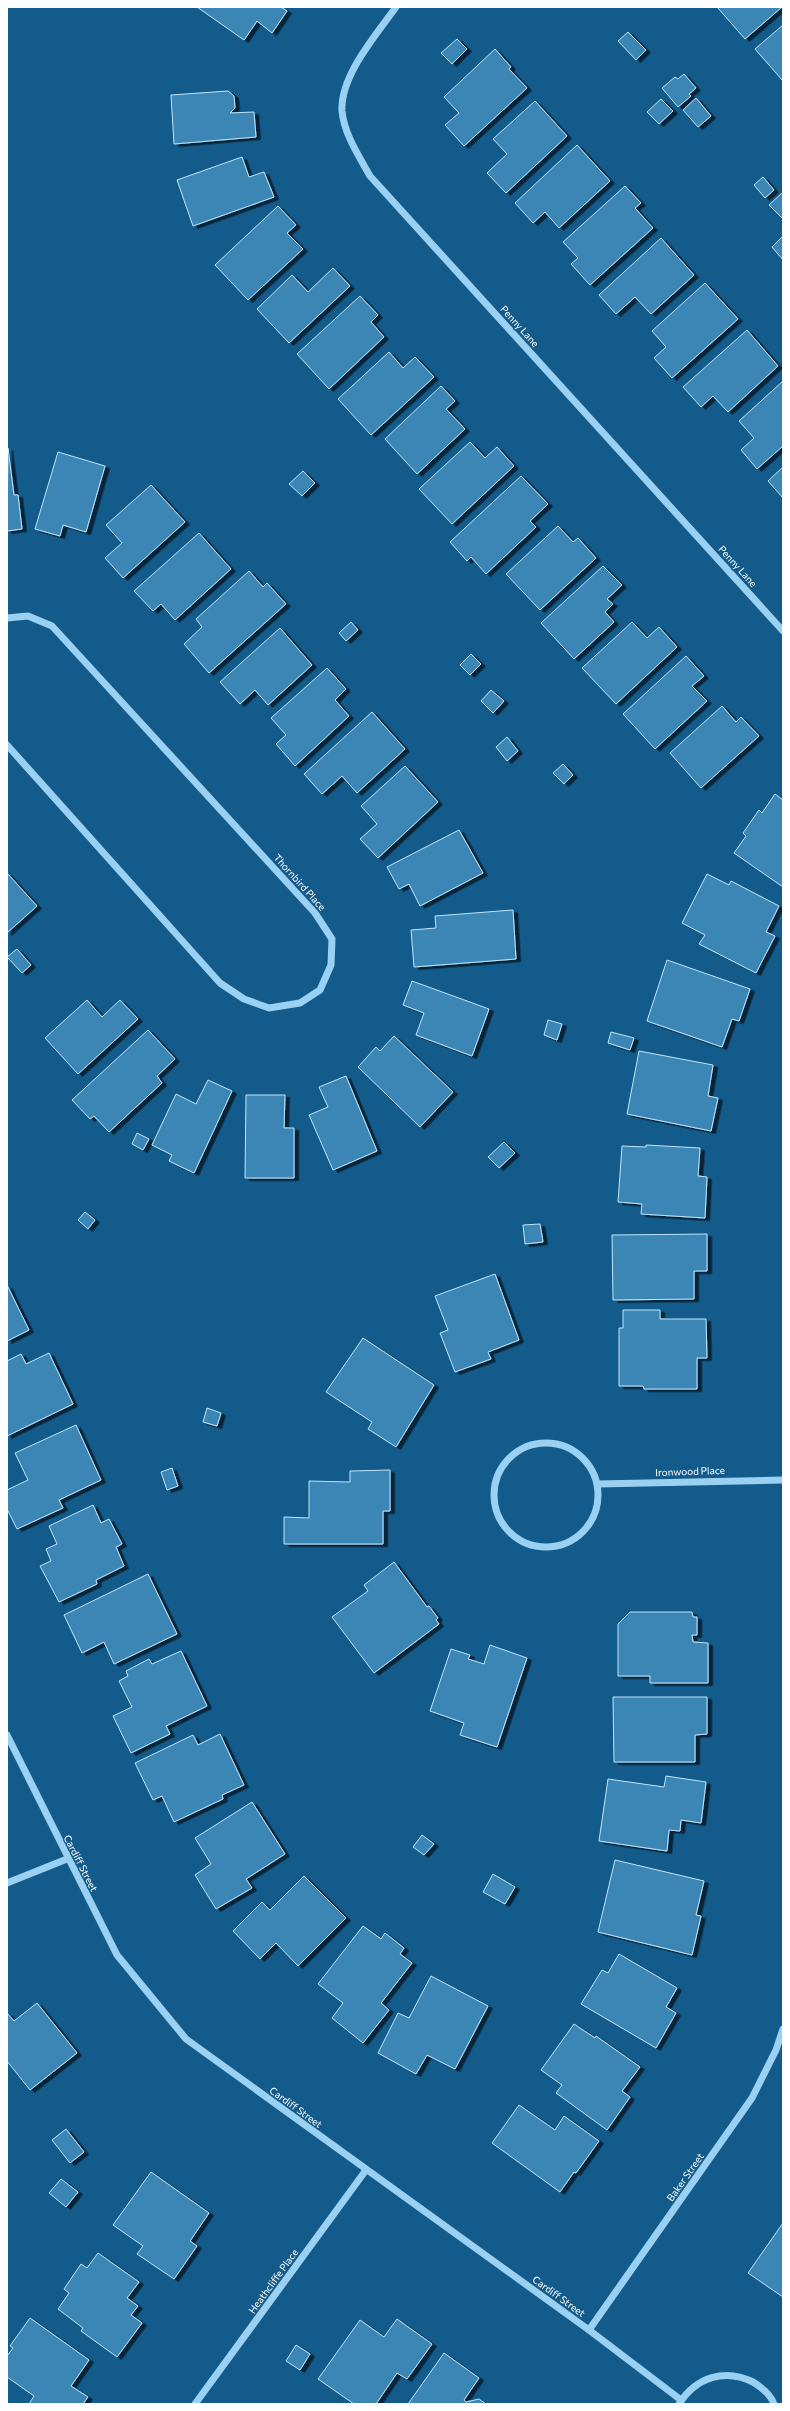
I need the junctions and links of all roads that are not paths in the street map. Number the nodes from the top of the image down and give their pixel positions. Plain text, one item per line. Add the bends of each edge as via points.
1 (396, 7) edge
2 (7, 618) edge
3 (783, 631) edge
4 (7, 745) edge
5 (783, 1480) edge
6 (598, 1484) junction
7 (7, 1735) edge
8 (67, 1859) junction
9 (7, 1883) edge
10 (783, 2029) edge
11 (366, 2170) junction
12 (590, 2330) junction
13 (680, 2402) edge
14 (195, 2404) edge
15 (774, 2404) edge

1 - 3 street, Penny Lane via 346,82 342,112 351,142 370,176
2 - 4 street, Thornbird Place via 28,616 52,626 316,913 332,939 331,965 320,990 300,1003 269,1008 244,999 220,983
5 - 6 street, Ironwood Place
6 - 6 street via 591,1467 579,1453 553,1442 537,1442 519,1449 507,1459 497,1475 494,1504 500,1520 509,1532 523,1542 551,1548 569,1543 586,1530 597,1510
7 - 8 street, Cardiff Street
8 - 9 street
8 - 11 street, Cardiff Street via 116,1955 186,2038
10 - 12 street, Baker Street via 776,2050 752,2098
11 - 12 street, Cardiff Street
11 - 14 street, Heathcliffe Place
12 - 13 street, Cardiff Street
13 - 15 street, Cardiff Street via 687,2392 708,2377 728,2374 743,2377 760,2386

